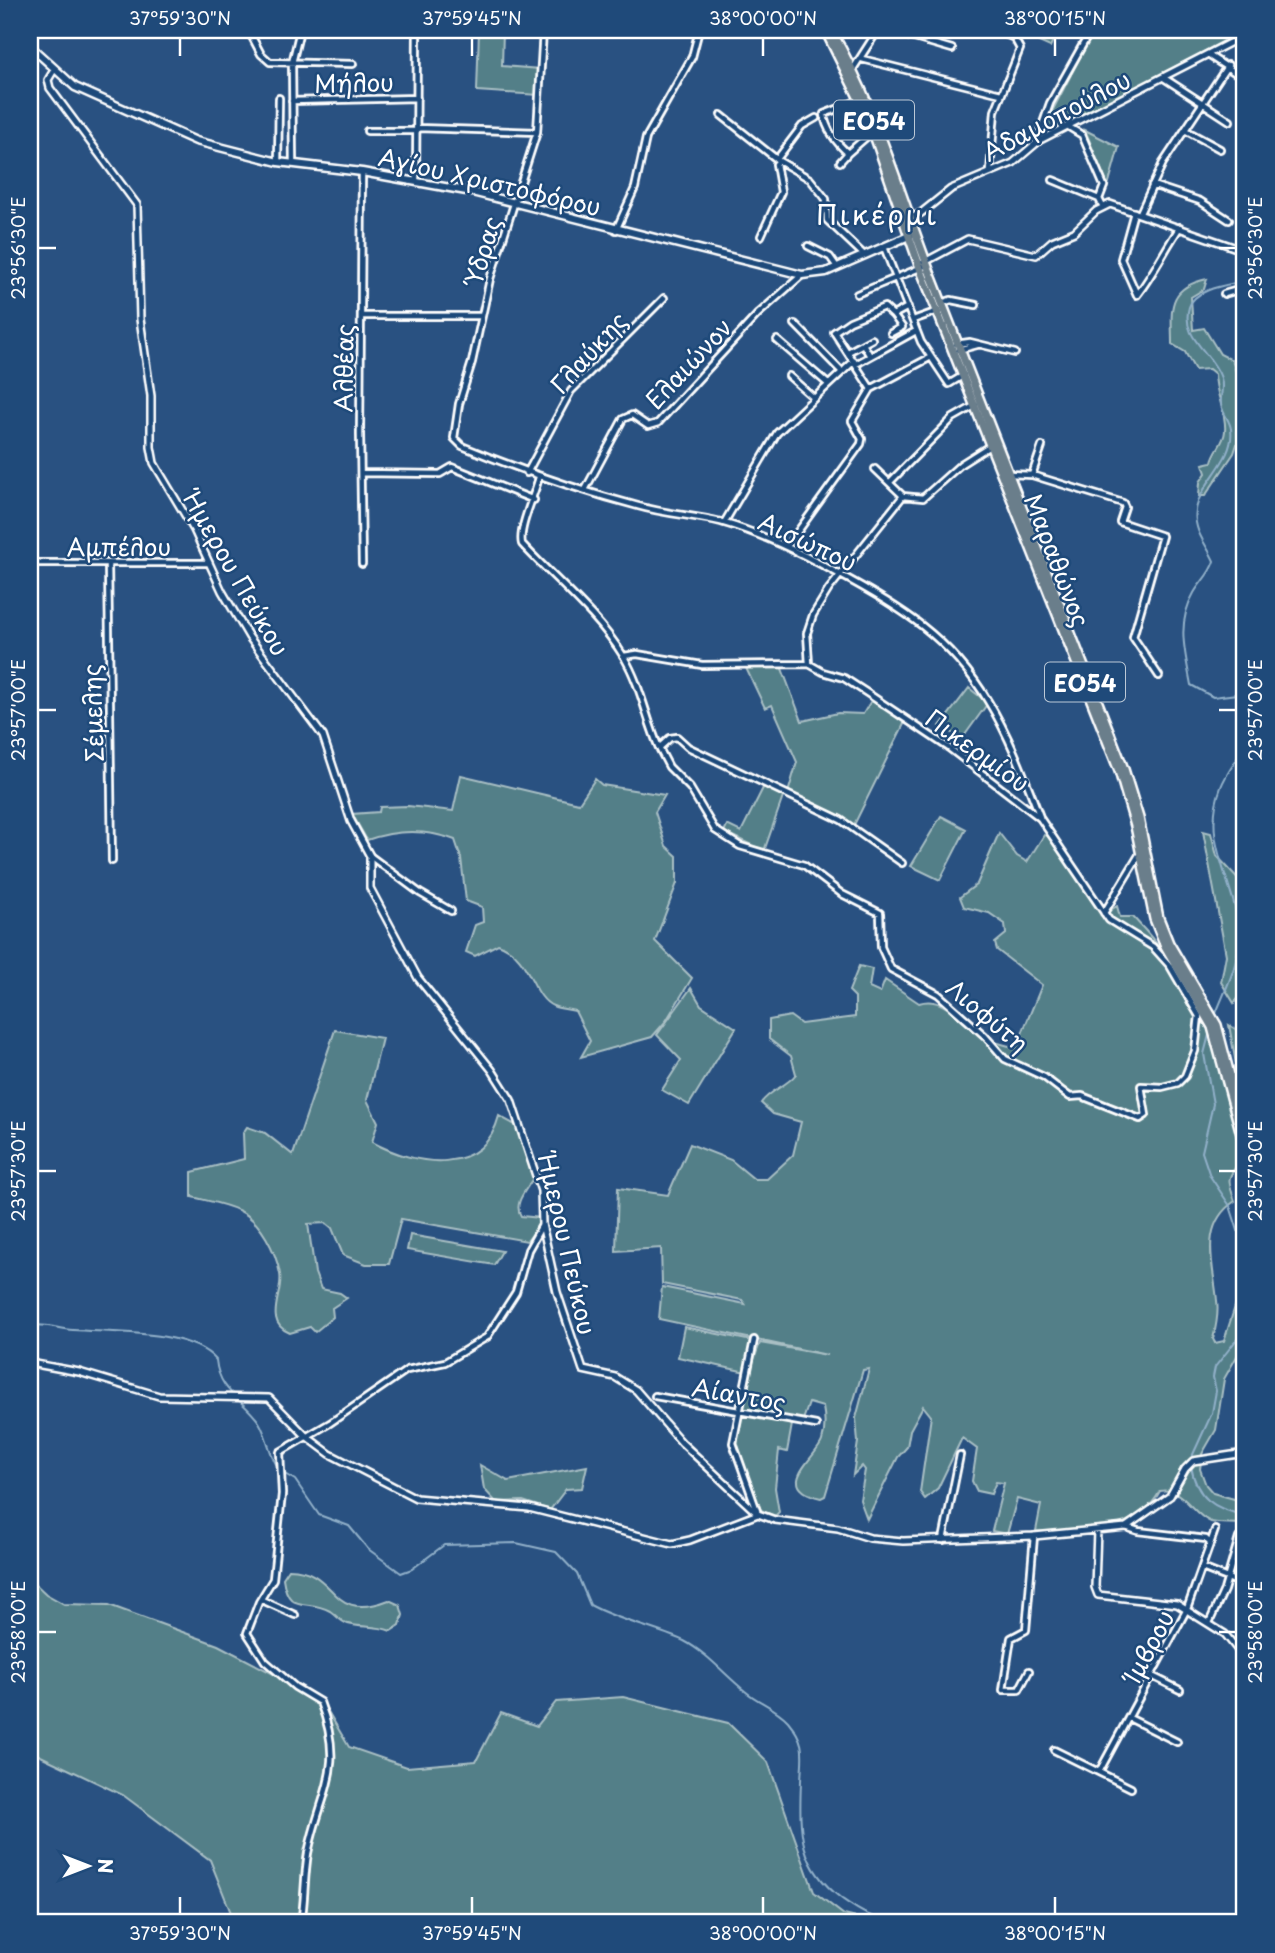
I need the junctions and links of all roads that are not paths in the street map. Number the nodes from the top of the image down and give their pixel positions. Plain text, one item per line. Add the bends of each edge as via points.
1 (300, 30) edge
2 (417, 30) edge
3 (543, 30) edge
4 (699, 30) edge
5 (825, 30) edge
6 (831, 30) edge
7 (878, 30) edge
8 (887, 30) edge
9 (931, 30) edge
10 (996, 30) edge
11 (1017, 30) edge
12 (1091, 30) edge
13 (251, 35) dead end
14 (1245, 35) edge
15 (1014, 38) junction
16 (927, 42) junction
17 (30, 46) edge
18 (952, 50) dead end
19 (1208, 55) junction
20 (862, 59) junction
21 (292, 63) junction
22 (353, 64) dead end
23 (1228, 65) junction
24 (54, 70) junction
25 (852, 70) junction
26 (1164, 78) junction
27 (1245, 79) edge
28 (1001, 94) junction
29 (279, 98) dead end
30 (417, 98) junction
31 (860, 100) junction
32 (292, 101) junction
33 (1202, 104) junction
34 (721, 115) dead end
35 (816, 118) dead end
36 (1230, 121) dead end
37 (1069, 127) junction
38 (418, 130) junction
39 (1185, 130) junction
40 (367, 131) dead end
41 (537, 132) junction
42 (873, 132) junction
43 (1036, 142) junction
44 (1220, 149) dead end
45 (848, 153) junction
46 (778, 160) junction
47 (840, 162) dead end
48 (278, 163) junction
49 (293, 164) junction
50 (990, 171) junction
51 (362, 172) junction
52 (416, 180) junction
53 (1054, 180) dead end
54 (1152, 185) junction
55 (1099, 199) junction
56 (516, 203) junction
57 (1103, 206) junction
58 (1138, 212) junction
59 (906, 217) junction
60 (1229, 220) dead end
61 (1180, 227) junction
62 (616, 230) junction
63 (913, 235) junction
64 (761, 236) dead end
65 (808, 246) dead end
66 (884, 247) junction
67 (1245, 251) edge
68 (864, 255) junction
69 (923, 265) junction
70 (837, 267) junction
71 (802, 275) junction
72 (896, 278) junction
73 (1245, 288) edge
74 (857, 294) dead end
75 (1224, 294) dead end
76 (663, 298) dead end
77 (942, 303) junction
78 (975, 306) dead end
79 (908, 307) junction
80 (938, 311) junction
81 (894, 315) junction
82 (361, 316) junction
83 (482, 316) junction
84 (913, 320) junction
85 (795, 324) dead end
86 (916, 331) junction
87 (891, 333) dead end
88 (872, 339) dead end
89 (778, 340) dead end
90 (863, 344) junction
91 (957, 347) junction
92 (847, 352) junction
93 (1015, 353) dead end
94 (870, 356) junction
95 (930, 357) junction
96 (855, 362) junction
97 (842, 372) junction
98 (964, 375) junction
99 (789, 376) dead end
100 (828, 384) junction
101 (871, 389) junction
102 (814, 398) junction
103 (977, 405) junction
104 (454, 438) joint
105 (992, 444) junction
106 (1042, 446) dead end
107 (875, 469) dead end
108 (361, 473) junction
109 (527, 473) junction
110 (1009, 474) junction
111 (1032, 474) junction
112 (539, 477) junction
113 (890, 482) junction
114 (585, 490) junction
115 (903, 496) junction
116 (534, 500) junction
117 (724, 523) junction
118 (788, 546) junction
119 (30, 563) edge
120 (108, 563) junction
121 (209, 563) junction
122 (362, 564) dead end
123 (841, 575) junction
124 (624, 656) junction
125 (809, 664) junction
126 (1159, 676) dead end
127 (659, 748) junction
128 (1040, 818) junction
129 (1140, 853) junction
130 (370, 856) junction
131 (112, 861) dead end
132 (902, 863) dead end
133 (452, 911) dead end
134 (1103, 914) junction
135 (1208, 1012) junction
136 (1217, 1034) junction
137 (1196, 1043) joint
138 (1245, 1133) edge
139 (1245, 1149) edge
140 (542, 1224) junction
141 (754, 1340) dead end
142 (30, 1363) edge
143 (655, 1396) dead end
144 (740, 1412) junction
145 (816, 1425) dead end
146 (306, 1436) junction
147 (1245, 1453) edge
148 (960, 1455) dead end
149 (758, 1514) junction
150 (1126, 1527) junction
151 (1097, 1530) junction
152 (1215, 1530) dead end
153 (1034, 1536) junction
154 (1239, 1538) dead end
155 (943, 1541) junction
156 (1210, 1544) junction
157 (1202, 1568) junction
158 (1228, 1577) junction
159 (1245, 1585) edge
160 (262, 1600) junction
161 (1187, 1609) junction
162 (295, 1615) dead end
163 (1209, 1623) junction
164 (1245, 1659) edge
165 (1029, 1671) dead end
166 (1152, 1675) junction
167 (1180, 1690) dead end
168 (1129, 1718) junction
169 (1177, 1742) dead end
170 (1054, 1749) dead end
171 (1099, 1772) junction
172 (1131, 1788) dead end
173 (301, 1923) edge

1 - 21 street
2 - 30 street
3 - 41 street, Ύδρας
4 - 62 street via 692,57 646,138 635,188
5 - 31 main road, Μαραθώνος / ΕΟ54
6 - 25 main road, Μαραθώνος / ΕΟ54
7 - 20 street
8 - 16 street
9 - 16 street
10 - 15 street
11 - 15 street
12 - 43 street via 1051,103
13 - 21 street via 266,59
14 - 19 street, Αδαμοπούλου
15 - 28 street via 1020,49
16 - 18 street
17 - 24 main road, Αγίου Χριστοφόρου
19 - 23 street
19 - 26 street, Αδαμοπούλου
20 - 25 street
20 - 28 street
21 - 22 street
21 - 32 street
23 - 27 street
23 - 33 street
24 - 48 main road, Αγίου Χριστοφόρου via 75,87 153,124
24 - 121 street, Ήμερου Πεύκου via 48,80 50,88 137,205 140,319 152,454
25 - 59 main road, Μαραθώνος / ΕΟ54
26 - 33 street
26 - 37 street, Αδαμοπούλου
28 - 50 street via 994,117
29 - 48 street
30 - 32 street, Μήλου
30 - 38 street
31 - 42 main road, Μαραθώνος / ΕΟ54
31 - 45 street via 824,114
32 - 49 street
33 - 36 street
33 - 39 street
34 - 46 street
35 - 46 street via 802,126
37 - 43 street, Αδαμοπούλου
37 - 55 street via 1082,134 1093,160 1104,187
38 - 40 street
38 - 41 street
38 - 52 street
39 - 44 street
39 - 54 street
41 - 56 street, Ύδρας
42 - 45 street
42 - 59 main road, Μαραθώνος / ΕΟ54
43 - 50 street, Αδαμοπούλου via 1013,163
45 - 47 street
46 - 64 street via 781,192
46 - 68 street via 813,183 827,201 827,220
48 - 49 main road, Αγίου Χριστοφόρου
49 - 51 main road, Αγίου Χριστοφόρου
50 - 59 street, Αδαμοπούλου
51 - 52 main road, Αγίου Χριστοφόρου
51 - 82 street, Αλθέας
52 - 56 main road, Αγίου Χριστοφόρου
53 - 55 street
54 - 58 street
54 - 60 street via 1200,201
55 - 57 street
56 - 62 main road, Αγίου Χριστοφόρου
56 - 83 street, Ύδρας via 500,244
57 - 58 street
57 - 69 street via 1074,232 1052,241 1036,255 968,239
58 - 61 street
58 - 61 street via 1121,259 1137,295
59 - 63 main road, Μαραθώνος / ΕΟ54
61 - 67 street
62 - 71 main road, Αγίου Χριστοφόρου
63 - 66 main road, Αγίου Χριστοφόρου
63 - 69 main road, Μαραθώνος / ΕΟ54
65 - 70 street via 830,257
66 - 68 main road, Αγίου Χριστοφόρου
66 - 72 street
68 - 70 main road, Αγίου Χριστοφόρου
69 - 72 street
69 - 77 main road, Μαραθώνος / ΕΟ54
69 - 80 main road, Μαραθώνος / ΕΟ54
70 - 71 main road, Αγίου Χριστοφόρου
71 - 114 street, Ελαιώνον via 758,314 658,423 648,426 632,415 623,419
72 - 74 street
72 - 79 street
73 - 75 street
76 - 109 street, Γλαύκης via 571,391
77 - 78 street via 951,300
77 - 91 main road, Μαραθώνος / ΕΟ54
79 - 81 street
79 - 84 street
80 - 84 street
80 - 91 main road, Μαραθώνος / ΕΟ54
81 - 87 street via 902,327
81 - 92 street via 884,307 836,331 834,335
82 - 83 street
82 - 108 street, Αλθέας
83 - 104 street, Ύδρας
84 - 86 street
85 - 97 street
86 - 94 street
86 - 95 street
88 - 90 street
89 - 100 street
90 - 92 street
90 - 94 street
91 - 93 street via 981,345
91 - 98 main road, Μαραθώνος / ΕΟ54
91 - 110 main road, Μαραθώνος / ΕΟ54
92 - 96 street
94 - 96 street
95 - 98 street via 949,384
95 - 101 street
96 - 97 street
96 - 101 street
97 - 100 street
98 - 103 main road, Μαραθώνος / ΕΟ54
99 - 102 street
100 - 102 street
101 - 118 street via 852,421 861,444
102 - 117 street via 778,433
103 - 105 main road, Μαραθώνος / ΕΟ54
103 - 113 street via 953,418
104 - 109 street, Αισώπου via 462,446
105 - 115 street via 923,498
105 - 129 main road, Μαραθώνος / ΕΟ54 via 1119,771
106 - 111 street
107 - 113 street
108 - 116 street via 441,474 452,467
108 - 122 street, Αλθέας
109 - 112 street, Αισώπου
110 - 111 street
110 - 135 main road, Μαραθώνος / ΕΟ54 via 1131,789 1162,927
111 - 126 street via 1122,503 1120,522 1162,537 1133,637
112 - 114 street, Αισώπου
112 - 116 street
113 - 115 street
114 - 117 street, Αισώπου via 645,508
115 - 123 street
116 - 124 street via 522,529 522,544 561,580
117 - 118 street, Αισώπου
118 - 123 street, Αισώπου
119 - 120 street, Αμπέλου
120 - 121 street, Αμπέλου
120 - 131 street, Σέμελης
121 - 130 street, Ήμερου Πεύκου via 258,652 323,736 351,821
123 - 125 street via 808,627
123 - 128 street, Αισώπου via 917,619 974,680 1013,750
124 - 125 street, Πικερμίου via 702,665
124 - 127 street
125 - 128 street, Πικερμίου via 867,692
127 - 132 street via 677,737 688,747 841,820
127 - 137 street, Λιοφύτη via 715,830 747,849 804,866 842,894 880,913 881,947 891,969 938,994 1005,1059 1044,1077 1072,1098 1082,1096 1145,1118 1141,1086 1178,1083 1191,1065
128 - 134 street, Πικερμίου
129 - 134 street
129 - 135 main road, Μαραθώνος / ΕΟ54 via 1157,930
130 - 133 street
130 - 140 street, Ήμερου Πεύκου via 370,888 418,978 511,1100 541,1191
134 - 137 street, Πικερμίου via 1153,947 1170,966 1199,1016
135 - 136 main road, Μαραθώνος / ΕΟ54
136 - 138 main road, Μαραθώνος / ΕΟ54
136 - 139 main road, Μαραθώνος / ΕΟ54
140 - 146 street via 530,1244 512,1301 486,1337 445,1362 407,1370
140 - 149 street, Ήμερου Πεύκου via 561,1308 581,1367 615,1377 636,1391 682,1443
141 - 144 street
142 - 146 street via 159,1396 269,1398
143 - 144 street, Αίαντος
144 - 145 street, Αίαντος
144 - 149 street via 733,1447
146 - 149 street via 341,1461 423,1500 529,1508 663,1543 680,1543
146 - 160 street via 282,1449 279,1537 271,1585
147 - 150 street, Ήμερου Πεύκου via 1193,1461 1170,1496
148 - 155 street
149 - 155 street, Ήμερου Πεύκου via 870,1538
150 - 151 street, Ήμερου Πεύκου
150 - 156 street via 1206,1539
151 - 153 street, Ήμερου Πεύκου
151 - 161 street via 1098,1595 1173,1603
152 - 156 street, Ίμβρου
153 - 155 street, Ήμερου Πεύκου
153 - 165 street via 1026,1630 1011,1638 1003,1690 1019,1690
154 - 158 street
156 - 157 street, Ίμβρου
157 - 158 street
157 - 161 street, Ίμβρου
158 - 159 street
158 - 163 street
160 - 162 street
160 - 173 street via 247,1629 248,1637 265,1661 320,1702 332,1740 333,1764 308,1853
161 - 163 street
161 - 166 street, Ίμβρου
163 - 164 street
166 - 167 street
166 - 168 street, Ίμβρου
168 - 169 street
168 - 171 street, Ίμβρου
170 - 171 street
171 - 172 street

